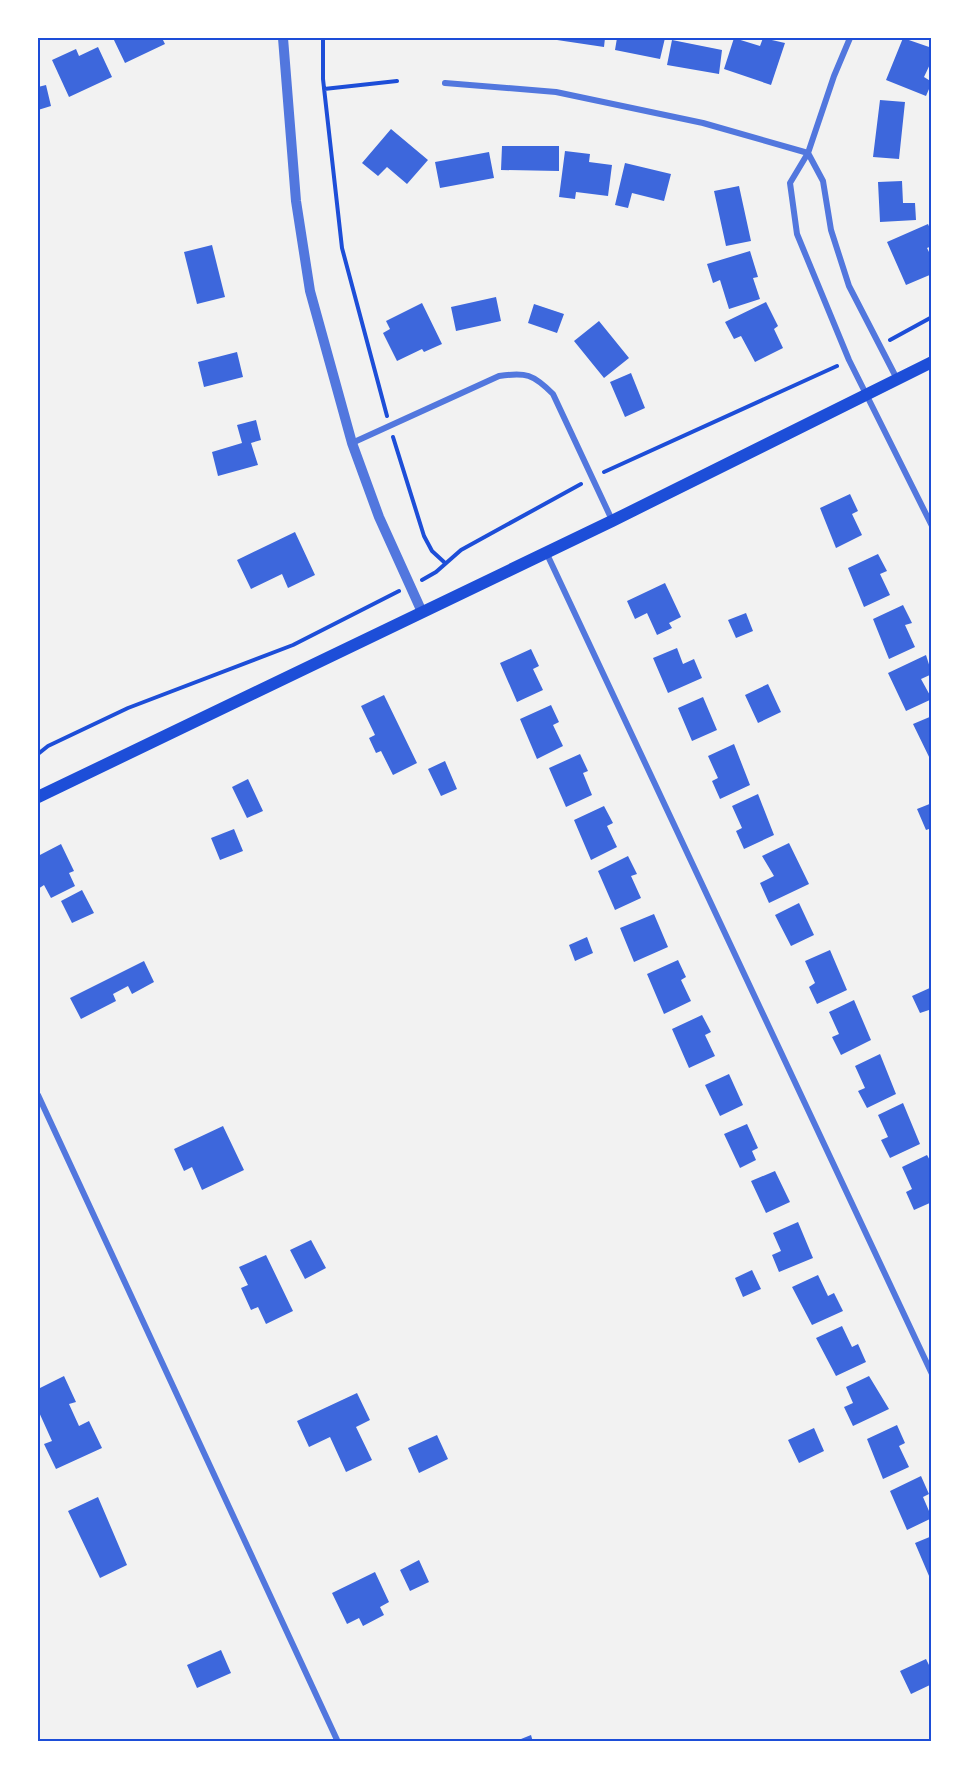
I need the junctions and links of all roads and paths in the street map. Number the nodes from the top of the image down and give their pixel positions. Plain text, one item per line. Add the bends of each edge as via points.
1 (283, 38) edge
2 (323, 38) edge
3 (850, 38) edge
4 (397, 81) dead end
5 (446, 83) dead end
6 (324, 89) junction
7 (808, 153) junction
8 (932, 317) edge
9 (880, 346) junction
10 (849, 360) junction
11 (932, 362) edge
12 (897, 378) junction
13 (866, 394) junction
14 (390, 426) junction
15 (352, 443) junction
16 (593, 477) junction
17 (612, 520) junction
18 (932, 526) edge
19 (546, 552) junction
20 (444, 562) junction
21 (410, 586) junction
22 (422, 612) junction
23 (38, 754) edge
24 (38, 797) edge
25 (38, 1095) edge
26 (932, 1374) edge
27 (338, 1742) edge

1 - 15 street via 296,201 310,291
2 - 6 path
3 - 7 street
4 - 6 path
5 - 7 street via 556,92 703,123
6 - 14 path via 342,248
7 - 9 street via 823,181 831,230 849,286
7 - 10 street via 790,183 796,234
8 - 9 path
9 - 12 street
10 - 13 street
10 - 16 path
11 - 12 main road
12 - 13 main road
13 - 17 main road
13 - 18 street
14 - 15 street
14 - 16 street via 499,376 520,373 537,378 553,394
14 - 20 path via 424,536
15 - 21 street via 378,517
16 - 17 street
16 - 20 path
17 - 19 main road
19 - 22 main road
19 - 26 street
20 - 21 path via 436,572
21 - 22 street
21 - 23 path via 293,645 128,708
22 - 24 main road
25 - 27 street

